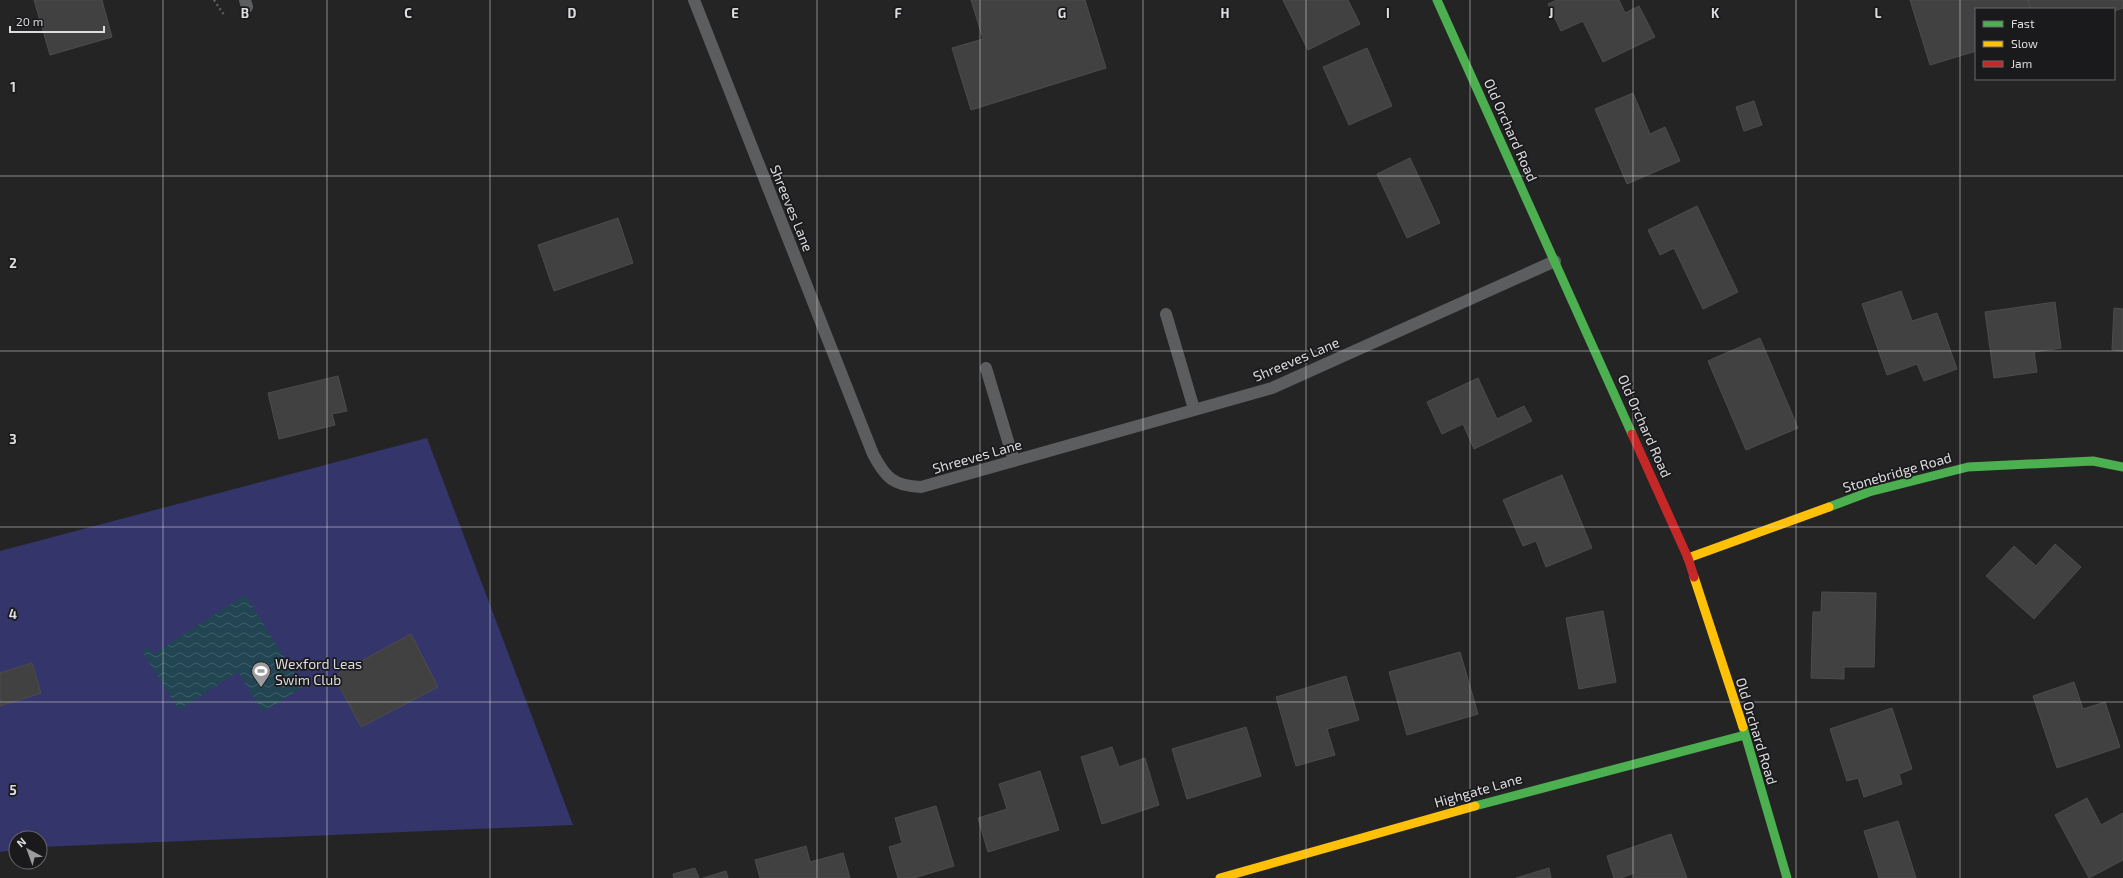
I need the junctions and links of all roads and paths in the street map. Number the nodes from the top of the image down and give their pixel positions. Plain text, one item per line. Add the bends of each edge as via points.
1 (214, 0) edge
2 (694, 0) edge
3 (1437, 0) edge
4 (224, 15) dead end
5 (1555, 261) junction
6 (1166, 314) dead end
7 (986, 368) dead end
8 (1194, 410) junction
9 (1014, 461) junction
10 (2123, 467) edge
11 (1688, 558) junction
12 (1745, 735) junction
13 (1220, 878) edge
14 (1787, 878) edge

1 - 4 path
2 - 9 lane, Shreeves Lane via 873,454 883,473 907,486 921,487
3 - 5 street, Old Orchard Road
5 - 8 lane, Shreeves Lane via 1272,388
5 - 11 street, Old Orchard Road
6 - 8 lane
7 - 9 lane
8 - 9 lane, Shreeves Lane
10 - 11 street, Stonebridge Road via 2093,462 1968,467 1869,492
11 - 12 street, Old Orchard Road
12 - 13 street, Highgate Lane via 1534,789
12 - 14 street, Old Orchard Road

